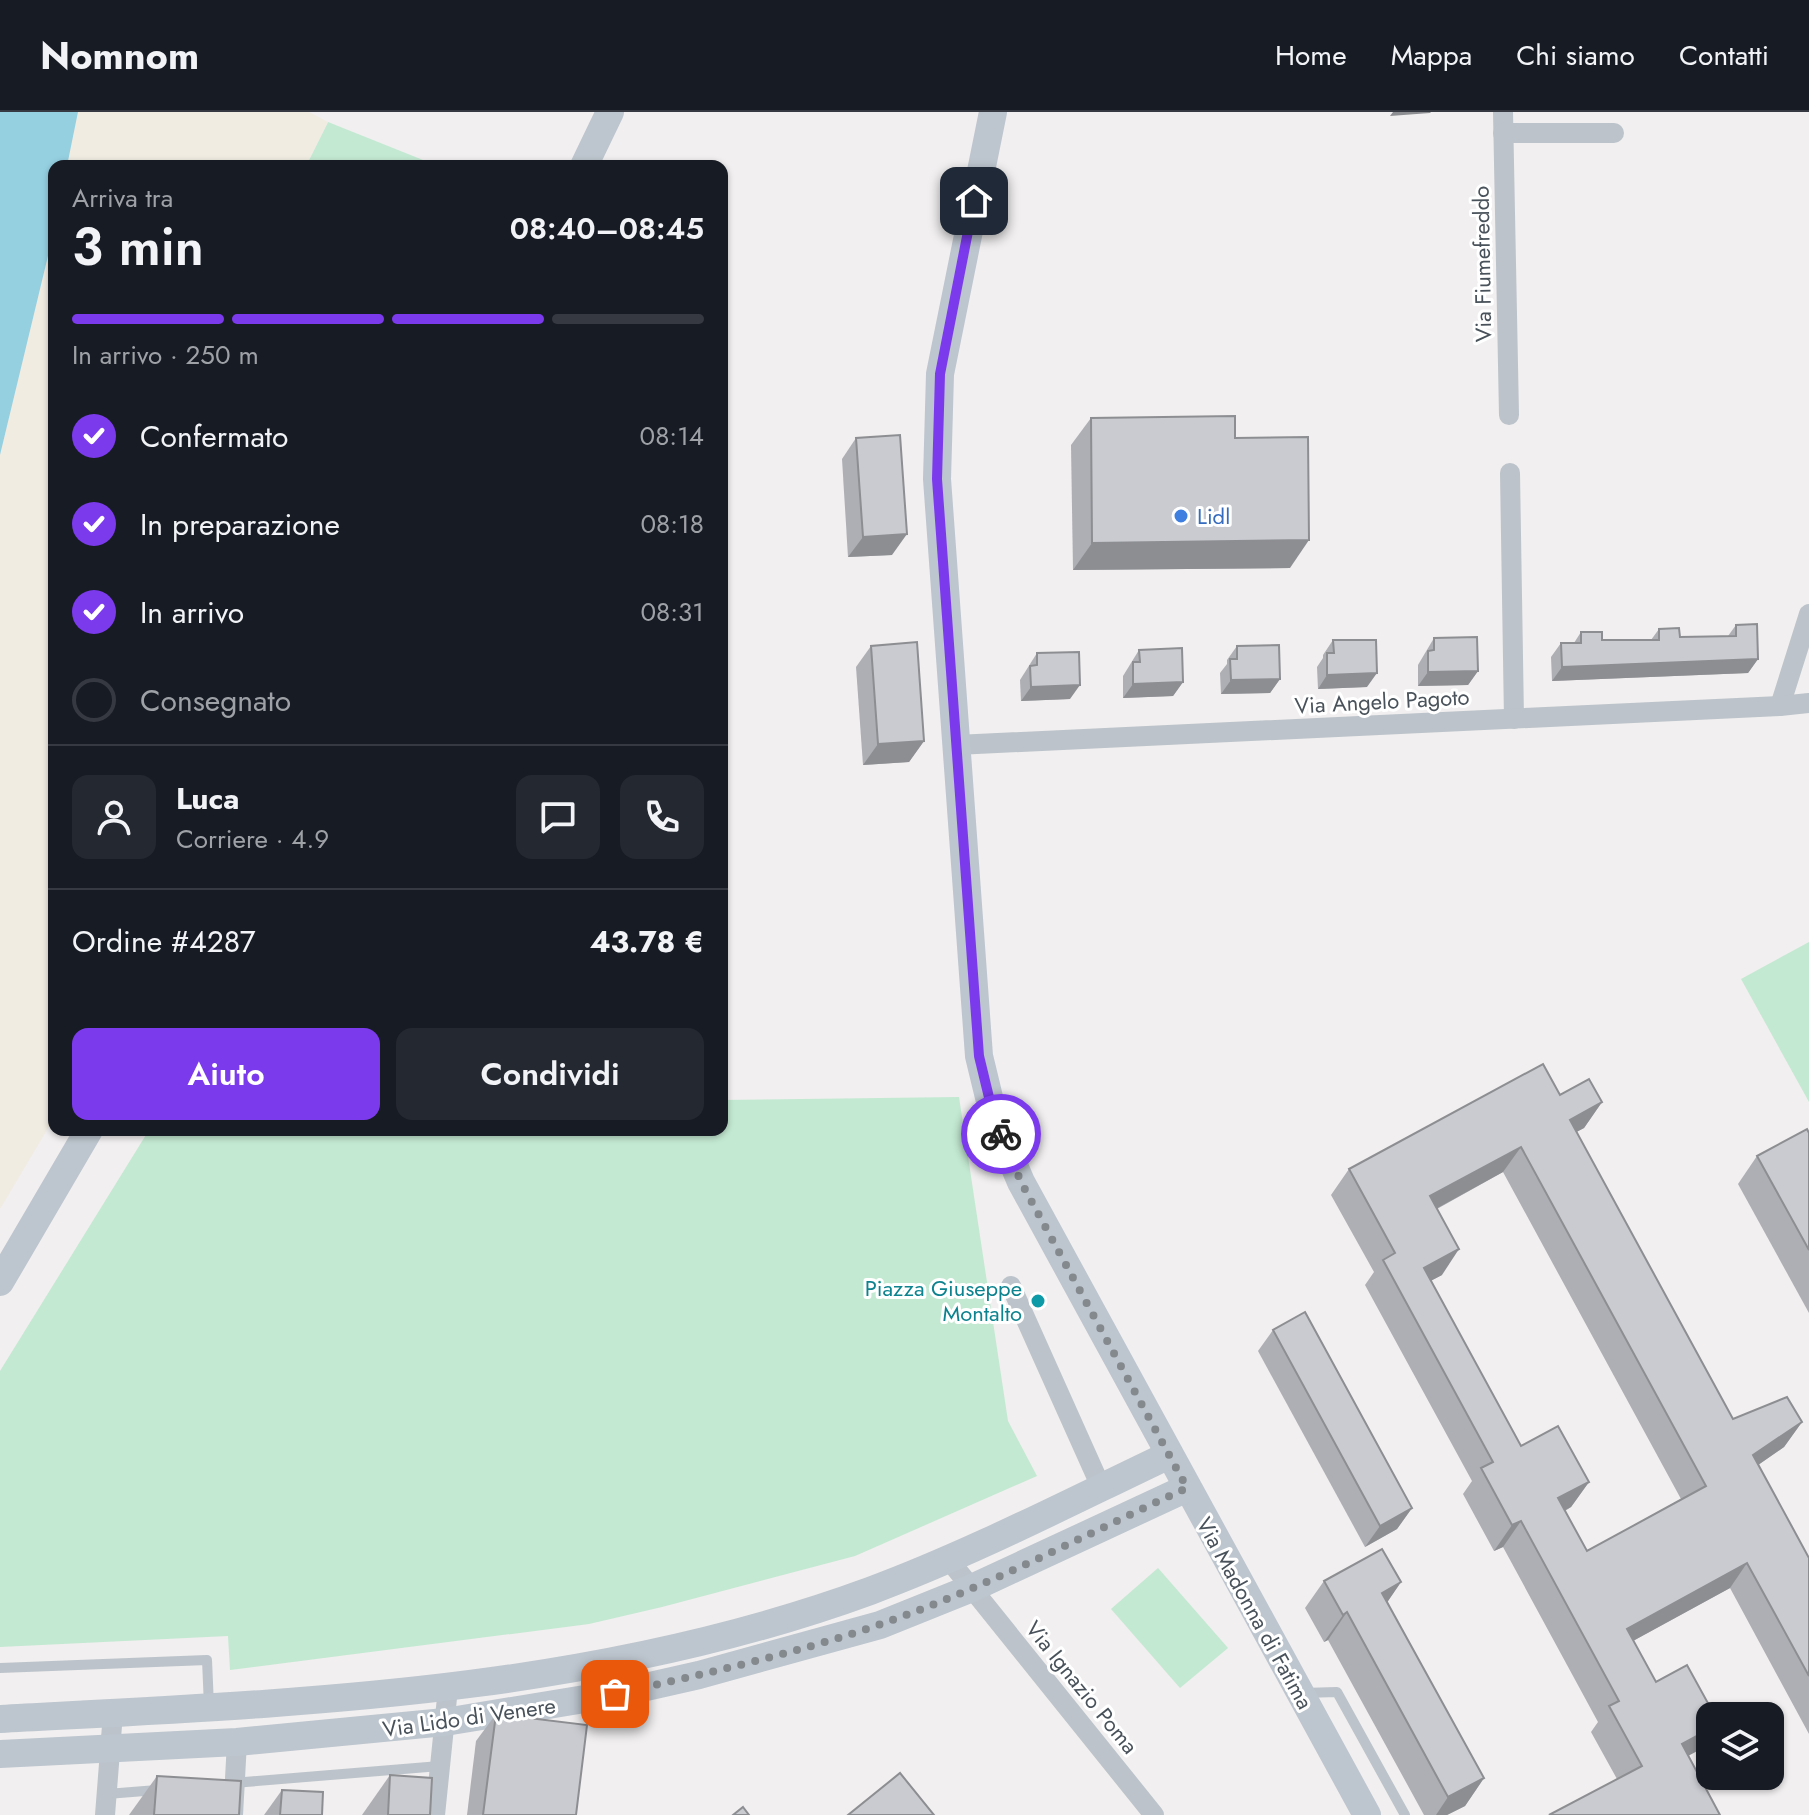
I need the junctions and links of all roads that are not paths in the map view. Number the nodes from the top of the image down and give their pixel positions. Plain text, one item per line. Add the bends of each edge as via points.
1 (610, 112) edge
2 (993, 112) edge
3 (1503, 112) edge
4 (1503, 133) junction
5 (1614, 133) dead end
6 (587, 160) edge
7 (1509, 415) dead end
8 (1510, 473) dead end
9 (1809, 614) edge
10 (1809, 703) edge
11 (1780, 706) junction
12 (1514, 719) junction
13 (956, 745) junction
14 (85, 1136) edge
15 (0, 1282) edge
16 (1011, 1286) dead end
17 (1169, 1455) junction
18 (1101, 1487) junction
19 (1187, 1488) junction
20 (949, 1560) junction
21 (972, 1588) junction
22 (0, 1668) edge
23 (448, 1688) junction
24 (1298, 1693) junction
25 (209, 1708) junction
26 (113, 1713) junction
27 (0, 1719) edge
28 (445, 1722) junction
29 (237, 1742) junction
30 (111, 1748) junction
31 (0, 1754) edge
32 (441, 1766) junction
33 (228, 1784) junction
34 (164, 1789) edge
35 (107, 1794) junction
36 (105, 1815) edge
37 (233, 1815) edge
38 (435, 1815) edge
39 (1154, 1815) edge
40 (1367, 1815) edge
41 (1405, 1815) edge

1 - 6 street
2 - 13 street, Via Madonna di Fatima via 940,374 937,479
3 - 4 street, Via Fiumefreddo
4 - 5 street
4 - 7 street, Via Fiumefreddo
8 - 12 street
9 - 11 street
10 - 11 street, Via Angelo Pagoto
11 - 12 street, Via Angelo Pagoto
12 - 13 street, Via Angelo Pagoto
13 - 17 street, Via Madonna di Fatima via 979,1056 994,1118 1021,1182
14 - 15 street
16 - 18 street
17 - 18 street, Via Lido di Venere
17 - 19 street, Via Madonna di Fatima
18 - 20 street, Via Lido di Venere
19 - 21 street, Via Lido di Venere
19 - 24 street, Via Madonna di Fatima
20 - 21 street, Via Ignazio Poma
20 - 23 street, Via Lido di Venere via 720,1637 561,1672
21 - 28 street, Via Lido di Venere via 880,1625 699,1675
21 - 39 street, Via Ignazio Poma
22 - 25 lane via 207,1660
23 - 25 street, Via Lido di Venere
23 - 28 street
24 - 40 street, Via Madonna di Fatima
24 - 41 lane via 1337,1692
25 - 26 street, Via Lido di Venere
26 - 27 street, Via Lido di Venere
26 - 30 street
28 - 29 street, Via Lido di Venere
28 - 32 street
29 - 30 street, Via Lido di Venere
29 - 33 street
30 - 31 street, Via Lido di Venere
30 - 35 street
32 - 33 lane
32 - 38 street
33 - 37 street
34 - 35 lane
35 - 36 street

